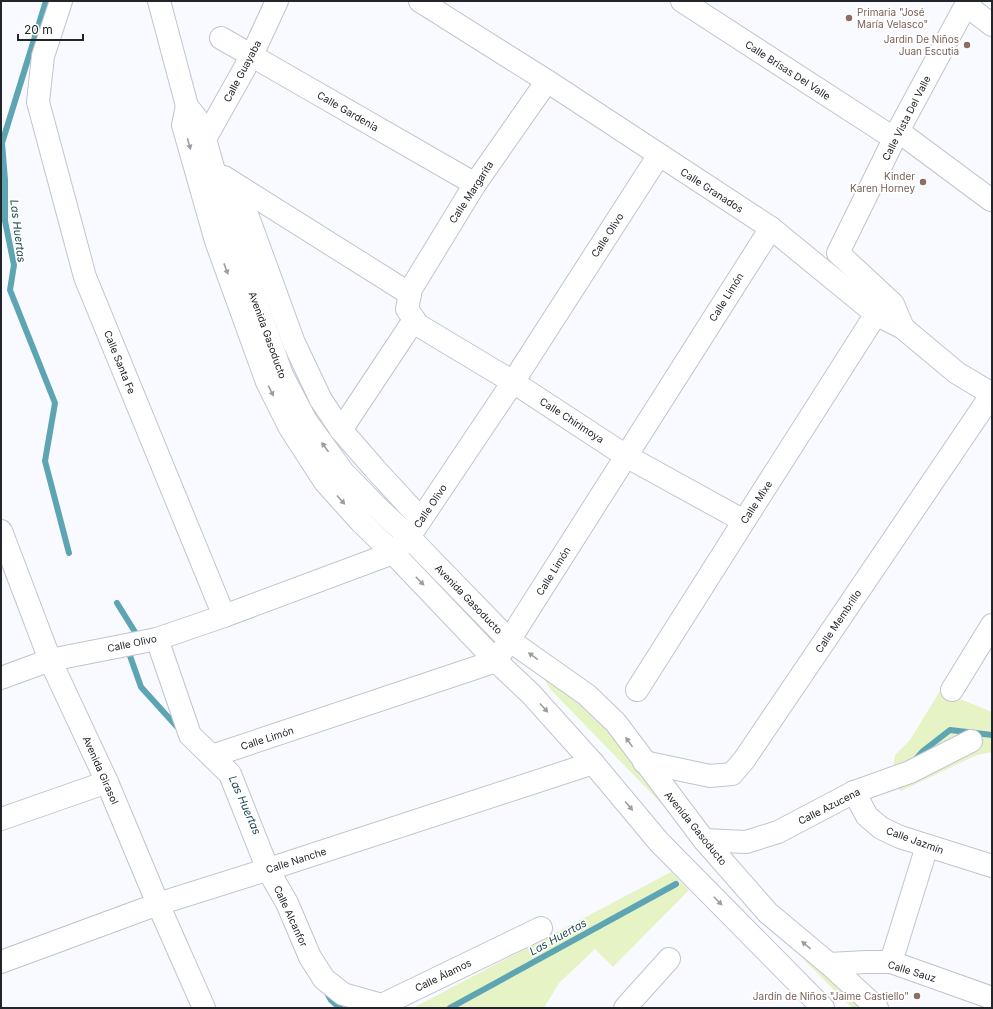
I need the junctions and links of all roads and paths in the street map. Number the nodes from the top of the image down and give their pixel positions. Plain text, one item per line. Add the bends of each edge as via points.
1 (61, 1) edge
2 (158, 1) edge
3 (277, 1) edge
4 (420, 1) edge
5 (682, 1) edge
6 (968, 3) edge
7 (992, 25) edge
8 (221, 38) dead end
9 (252, 56) junction
10 (547, 81) junction
11 (187, 106) junction
12 (896, 135) junction
13 (205, 139) junction
14 (659, 155) junction
15 (214, 171) junction
16 (475, 184) junction
17 (991, 200) edge
18 (770, 228) junction
19 (410, 308) junction
20 (876, 314) junction
21 (903, 328) junction
22 (513, 382) junction
23 (992, 394) edge
24 (341, 430) junction
25 (626, 456) junction
26 (421, 519) junction
27 (744, 521) junction
28 (1, 531) edge
29 (409, 537) junction
30 (394, 553) junction
31 (224, 616) junction
32 (992, 625) edge
33 (152, 640) junction
34 (509, 640) junction
35 (50, 660) junction
36 (496, 661) junction
37 (1, 678) edge
38 (637, 690) dead end
39 (952, 690) dead end
40 (970, 741) dead end
41 (212, 756) junction
42 (644, 762) junction
43 (593, 763) junction
44 (107, 782) junction
45 (854, 792) junction
46 (1, 819) edge
47 (704, 840) junction
48 (927, 846) junction
49 (992, 866) edge
50 (261, 872) junction
51 (158, 904) junction
52 (541, 928) dead end
53 (669, 959) dead end
54 (1, 962) edge
55 (891, 962) junction
56 (829, 964) junction
57 (343, 994) joint
58 (992, 998) edge
59 (204, 1008) edge
60 (625, 1008) edge
61 (823, 1008) edge
62 (877, 1008) edge

1 - 31 street, Calle Santa Fe via 43,56 38,102 85,277
2 - 11 street, Avenida Gasoducto
3 - 9 street, Calle Guayaba
4 - 10 street, Calle Granados
5 - 12 street, Calle Brisas Del Valle
6 - 7 street
6 - 12 street, Calle Vista Del Valle
8 - 9 street, Calle Gardenia
9 - 13 street, Calle Guayaba
9 - 16 street, Calle Gardenia
10 - 14 street, Calle Granados
10 - 16 street, Calle Margarita
11 - 13 street, Avenida Gasoducto via 197,119
11 -> 30 street, Avenida Gasoducto via 184,125 216,241 267,382 290,428 325,482 361,522
12 - 17 street, Calle Brisas Del Valle
12 - 21 street, Calle Vista Del Valle via 838,253 894,304
13 - 15 street, Avenida Gasoducto
14 - 18 street, Calle Granados
14 - 22 street, Calle Olivo
15 - 19 street, Calle Chirimoya
15 - 24 street via 248,217 294,343 321,400
29 -> 15 street, Avenida Gasoducto via 343,472 306,421 282,375 232,235
16 - 19 street, Calle Margarita via 411,289
18 - 20 street, Calle Granados
18 - 25 street, Calle Limón
19 - 22 street, Calle Chirimoya via 418,325
19 - 24 street, Calle Margarita
20 - 21 street, Calle Granados
20 - 27 street, Calle Mixe
21 - 23 street, Calle Granados via 957,373
22 - 25 street, Calle Chirimoya
22 - 26 street, Calle Olivo
23 - 42 street, Calle Membrillo via 732,774 710,776
24 - 26 street
25 - 27 street, Calle Chirimoya
25 - 34 street, Calle Limón
26 - 29 street, Calle Olivo
27 - 38 street, Calle Mixe
28 - 35 street, Avenida Girasol
29 - 30 street, Calle Olivo
29 - 34 street, Avenida Gasoducto
30 - 31 street, Calle Olivo
30 -> 36 street, Avenida Gasoducto
31 - 33 street, Calle Olivo
32 - 39 street
33 - 35 street, Calle Olivo
33 - 41 street, Calle Alcanfor via 190,735
34 - 36 street, Calle Limón
42 -> 34 street, Avenida Gasoducto via 616,723 587,695
35 - 37 street, Calle Olivo
35 - 44 street, Avenida Girasol
36 - 41 street, Calle Limón
36 -> 43 street, Avenida Gasoducto
40 - 45 street, Calle Azucena via 910,772
41 - 50 street, Calle Alcanfor via 230,774
42 - 47 street, Avenida Gasoducto
43 - 50 street, Calle Nanche
43 -> 61 street, Avenida Gasoducto via 659,842
44 - 46 street
44 - 51 street, Avenida Girasol
45 - 47 street, Calle Azucena via 778,832 746,842
45 - 48 street, Calle Jazmín via 867,816 881,828
56 -> 47 street, Avenida Gasoducto via 768,912
48 - 49 street, Calle Jazmín
48 - 55 street
50 - 51 street, Calle Nanche
50 - 57 street, Calle Alcanfor via 286,903 310,957 324,979
51 - 54 street, Calle Nanche
51 - 59 street, Avenida Girasol
52 - 57 street, Calle Álamos via 382,1005
53 - 60 street
55 - 56 street, Calle Sauz
55 - 58 street, Calle Sauz
56 - 62 street, Avenida Gasoducto

